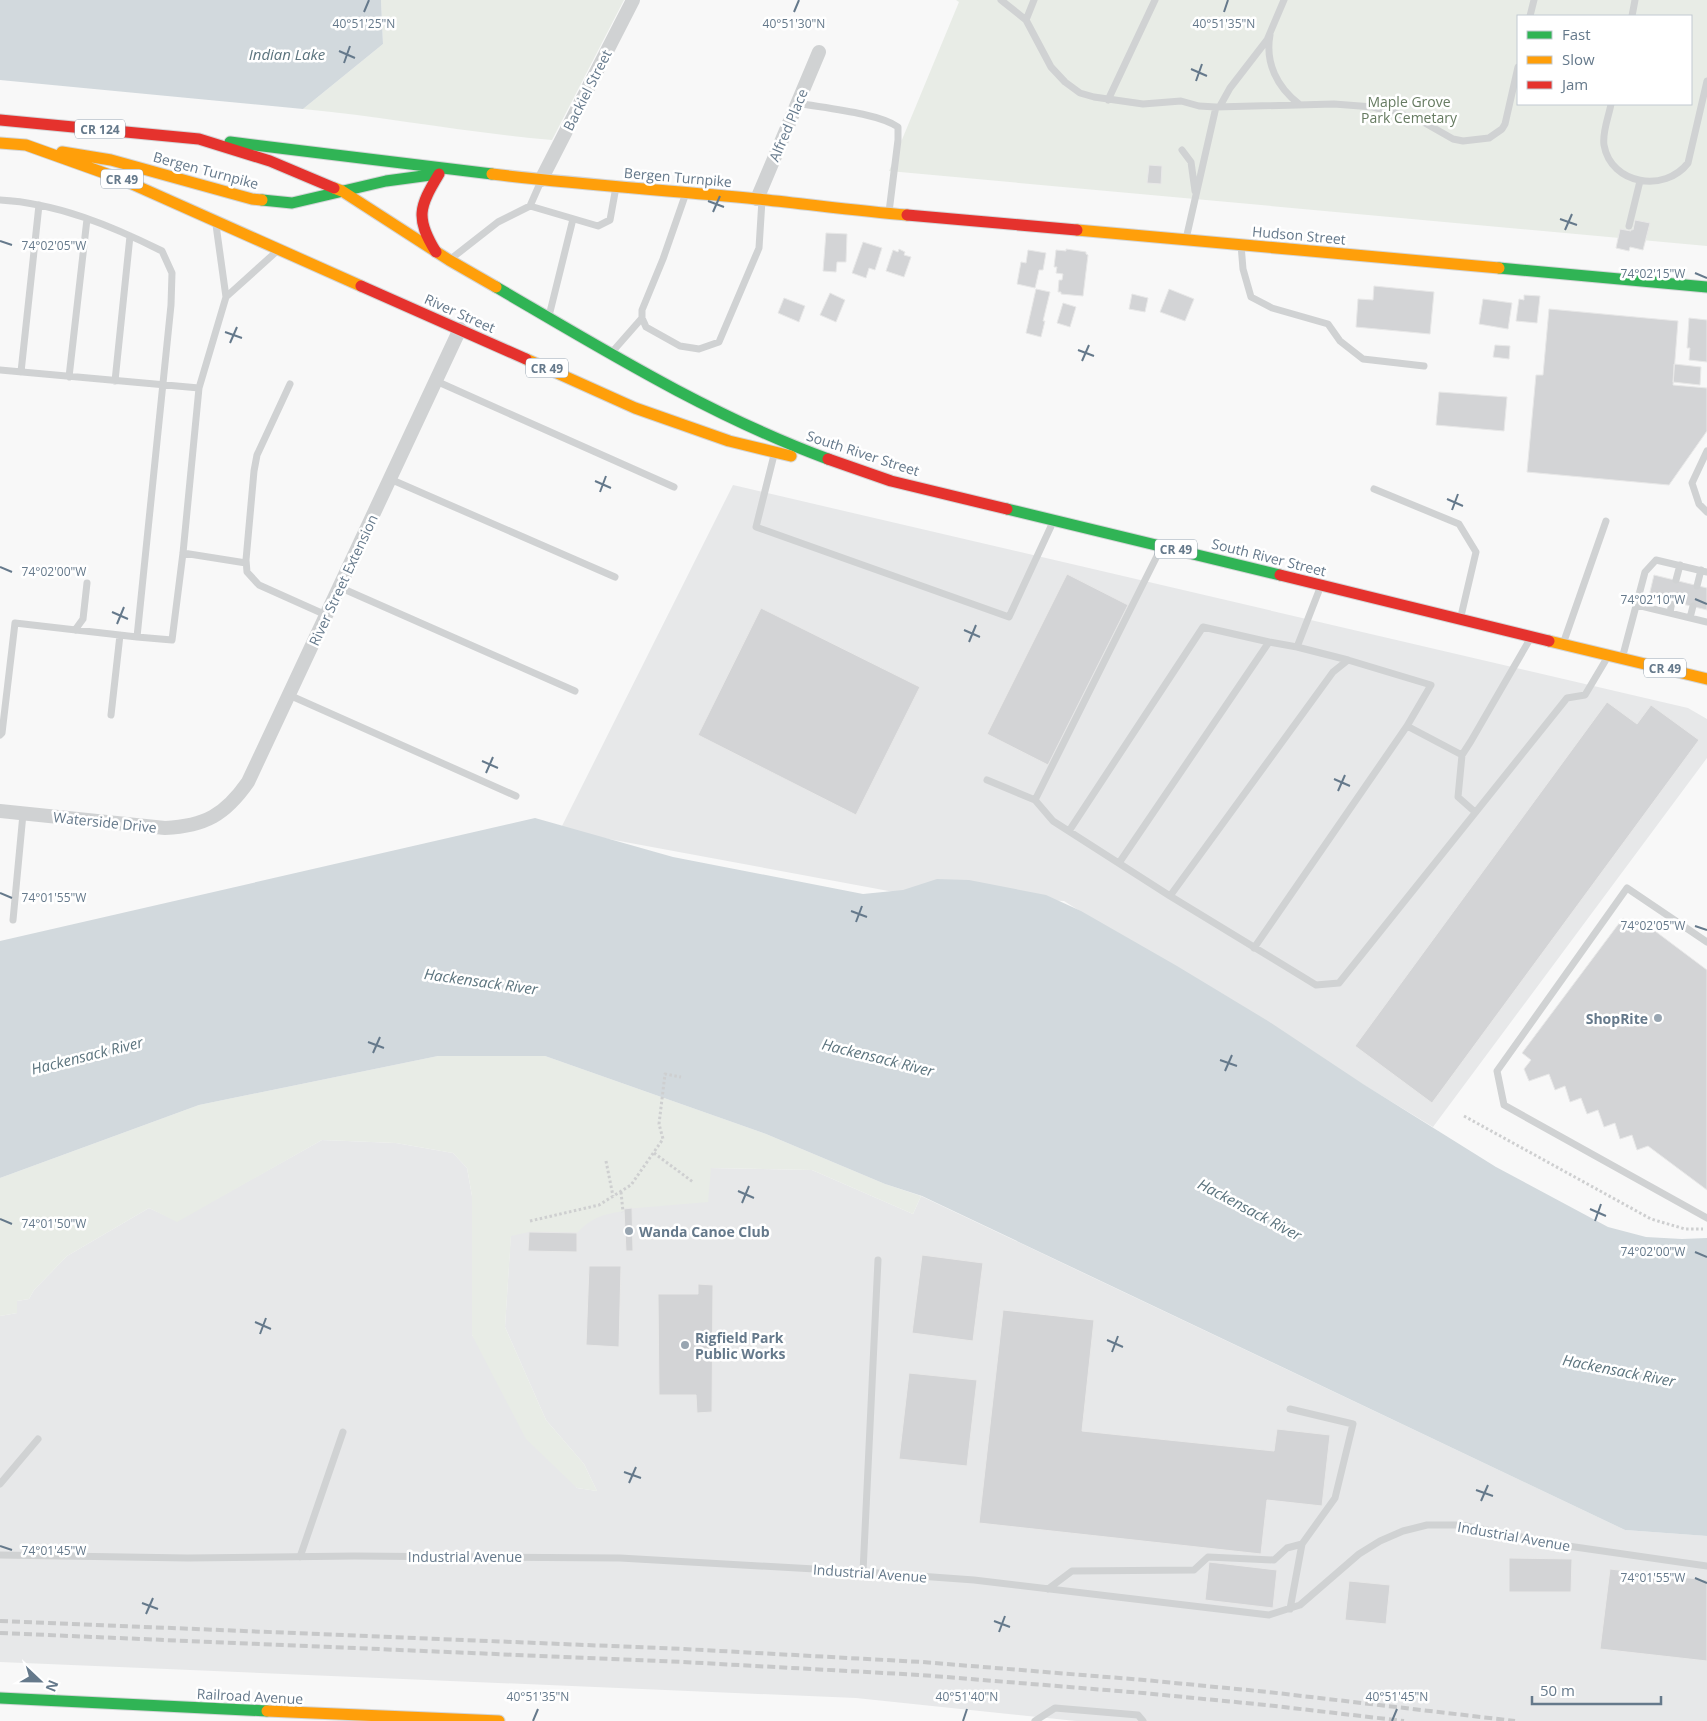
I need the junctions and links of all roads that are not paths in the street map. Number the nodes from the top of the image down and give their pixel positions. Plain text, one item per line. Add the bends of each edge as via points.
1 (633, 0) edge
2 (1001, 0) edge
3 (1034, 0) edge
4 (1155, 0) edge
5 (1284, 0) edge
6 (1534, 0) edge
7 (1635, 0) edge
8 (1530, 15) edge
9 (1632, 15) edge
10 (1026, 20) junction
11 (1271, 30) junction
12 (819, 52) dead end
13 (1517, 71) edge
14 (1707, 81) edge
15 (1108, 100) junction
16 (798, 103) junction
17 (1299, 105) junction
18 (1612, 105) edge
19 (1218, 107) junction
20 (0, 120) edge
21 (199, 139) junction
22 (0, 143) edge
23 (26, 145) junction
24 (1182, 150) dead end
25 (464, 171) junction
26 (439, 174) junction
27 (541, 180) junction
28 (1640, 181) junction
29 (616, 187) junction
30 (342, 191) junction
31 (686, 193) junction
32 (1196, 196) junction
33 (759, 199) junction
34 (0, 200) edge
35 (39, 205) junction
36 (530, 206) junction
37 (888, 213) junction
38 (86, 219) junction
39 (573, 219) junction
40 (215, 222) junction
41 (1629, 226) dead end
42 (130, 236) junction
43 (1186, 240) junction
44 (1241, 245) junction
45 (279, 250) junction
46 (436, 252) junction
47 (449, 260) junction
48 (1707, 287) edge
49 (226, 297) junction
50 (548, 318) junction
51 (642, 318) junction
52 (460, 329) junction
53 (611, 354) junction
54 (1424, 366) dead end
55 (0, 370) edge
56 (21, 372) junction
57 (69, 377) junction
58 (115, 381) junction
59 (436, 381) junction
60 (290, 384) dead end
61 (163, 385) junction
62 (200, 388) junction
63 (774, 452) junction
64 (1707, 452) edge
65 (390, 479) junction
66 (891, 481) junction
67 (674, 488) dead end
68 (1374, 489) dead end
69 (1707, 512) edge
70 (1054, 520) junction
71 (1606, 521) dead end
72 (1162, 546) junction
73 (183, 553) junction
74 (246, 563) junction
75 (1680, 565) junction
76 (1704, 571) edge
77 (615, 577) dead end
78 (1676, 580) dead end
79 (87, 583) dead end
80 (1321, 585) junction
81 (1697, 586) dead end
82 (340, 587) junction
83 (1672, 601) dead end
84 (1637, 605) junction
85 (1693, 606) dead end
86 (1670, 613) junction
87 (326, 615) junction
88 (1690, 618) junction
89 (1460, 619) junction
90 (1707, 622) edge
91 (75, 630) junction
92 (120, 635) junction
93 (1531, 636) junction
94 (137, 637) junction
95 (1269, 642) junction
96 (1563, 644) junction
97 (1297, 647) junction
98 (1609, 655) junction
99 (1623, 658) junction
100 (1348, 660) junction
101 (1707, 679) edge
102 (575, 691) dead end
103 (289, 695) junction
104 (111, 715) dead end
105 (1407, 726) junction
106 (0, 735) edge
107 (1462, 755) junction
108 (987, 780) dead end
109 (516, 796) dead end
110 (1035, 800) junction
111 (0, 812) edge
112 (1475, 812) junction
113 (23, 814) junction
114 (209, 819) joint
115 (1069, 832) junction
116 (1119, 864) junction
117 (1170, 896) junction
118 (13, 920) dead end
119 (1707, 942) edge
120 (1254, 948) junction
121 (1707, 1218) edge
122 (878, 1260) dead end
123 (1290, 1409) dead end
124 (343, 1432) dead end
125 (38, 1439) dead end
126 (0, 1484) edge
127 (1302, 1544) junction
128 (0, 1555) edge
129 (300, 1557) junction
130 (1707, 1566) edge
131 (863, 1572) junction
132 (1048, 1588) junction
133 (1290, 1608) junction
134 (0, 1698) edge
135 (282, 1717) edge
136 (347, 1718) edge
137 (500, 1721) edge
138 (1035, 1721) edge
139 (1143, 1721) edge

1 - 27 street, Backiel Street
2 - 10 lane
3 - 10 lane
4 - 15 lane
5 - 11 lane
6 - 8 lane
7 - 9 lane
10 - 15 lane via 1051,67 1065,82 1087,96
11 - 17 lane via 1270,64 1285,93
11 - 19 lane
12 - 16 street, Alfred Place
13 - 17 lane via 1505,124 1489,138 1477,140 1458,141 1418,119 1373,107
14 - 28 lane via 1688,163 1683,170 1660,181
15 - 19 lane via 1143,104 1180,101
16 - 33 street, Alfred Place
16 - 37 lane via 868,116 898,127
17 - 19 lane
18 - 28 lane via 1604,137 1608,158 1619,172
19 - 32 lane
20 - 21 main road, Bergen Turnpike / CR 124
21 - 25 main road, Bergen Turnpike / CR 124
21 - 30 main road, CR 49 via 270,161
22 - 23 main road, Bergen Turnpike / CR 124
23 - 30 main road, Bergen Turnpike / CR 124 via 112,160 252,199 292,203
23 - 40 main road, River Street / CR 49 via 121,179
24 - 32 lane via 1191,162
25 - 26 main road, Bergen Turnpike / CR 124
25 - 27 main road, Bergen Turnpike / CR 124
26 - 30 main road, Bergen Turnpike / CR 124
26 - 46 main road via 420,213 425,235
27 - 29 main road, Bergen Turnpike / CR 124
27 - 36 lane
28 - 41 lane
29 - 31 main road, Bergen Turnpike / CR 124
29 - 39 lane via 610,220 598,226
30 - 46 main road, CR 49
31 - 33 main road, Bergen Turnpike / CR 124
31 - 51 lane via 642,310
32 - 43 lane
33 - 37 main road, Bergen Turnpike / CR 124
33 - 51 lane via 759,248 719,342 699,349 680,346 646,327
34 - 35 lane
35 - 38 lane
35 - 56 lane
36 - 39 lane
36 - 47 lane via 498,222
37 - 43 main road, Hudson Street / CR 124
38 - 42 lane
38 - 57 lane
39 - 50 lane
40 - 45 main road, River Street / CR 49
40 - 49 lane
42 - 58 lane
42 - 61 lane via 162,251 172,273
43 - 44 main road, Hudson Street / CR 124
44 - 48 main road, Hudson Street / CR 124
44 - 54 lane via 1243,269 1251,296 1272,308 1328,324 1340,341 1363,358
45 - 49 lane
45 - 52 main road, River Street / CR 49
46 - 47 main road, CR 49
47 - 50 main road, CR 49
49 - 62 lane
50 - 53 main road, CR 49
51 - 53 lane
52 - 59 street, River Street Extension
52 - 63 main road, River Street / CR 49 via 635,408 729,441
53 - 66 main road, South River Street / CR 49 via 769,436
55 - 56 lane
56 - 57 lane
57 - 58 lane
58 - 61 lane
59 - 65 street, River Street Extension
59 - 67 lane
60 - 74 lane via 257,455
61 - 62 lane
61 - 94 lane
62 - 73 lane
63 - 66 main road, River Street / CR 49
63 - 70 lane via 756,527 1009,617
64 - 69 lane via 1692,483 1699,504
65 - 77 lane
65 - 82 street, River Street Extension
66 - 70 main road, South River Street / CR 49
68 - 89 lane via 1459,524 1476,552
70 - 72 main road, South River Street / CR 49
71 - 96 lane
72 - 80 main road, South River Street / CR 49
72 - 110 lane
73 - 74 lane
73 - 94 lane via 172,640
74 - 87 lane via 247,572 258,584
75 - 76 lane
75 - 78 lane
75 - 84 lane via 1656,560 1645,572
76 - 81 lane
79 - 91 lane via 83,619
80 - 89 main road, South River Street / CR 49
80 - 97 lane
82 - 87 street, River Street Extension
82 - 102 lane
83 - 86 lane
84 - 86 lane
84 - 99 lane
85 - 88 lane
86 - 88 lane
87 - 103 street, River Street Extension
88 - 90 lane
89 - 93 main road, South River Street / CR 49
91 - 92 lane
91 - 106 lane via 15,623
92 - 94 lane
92 - 104 lane
93 - 96 main road, South River Street / CR 49
93 - 107 lane
95 - 97 lane
95 - 115 lane via 1203,627
95 - 116 lane
96 - 98 main road, South River Street / CR 49
97 - 100 lane
98 - 99 main road, South River Street / CR 49
98 - 112 lane via 1585,695 1567,698
99 - 101 main road, South River Street / CR 49
100 - 105 lane via 1431,685
100 - 117 lane via 1333,672
103 - 109 lane
103 - 114 street, River Street Extension via 248,782 236,799
105 - 107 lane
105 - 120 lane
107 - 112 lane via 1458,797
108 - 110 lane
110 - 115 lane via 1053,821
111 - 113 street, Waterside Drive
112 - 120 lane via 1339,983 1316,985
113 - 114 street, Waterside Drive via 165,828 184,827
113 - 118 lane
115 - 116 lane
116 - 117 lane
117 - 120 lane
119 - 121 lane via 1627,888 1498,1071 1504,1105
122 - 131 lane
123 - 127 lane via 1353,1424 1335,1498
124 - 129 lane
125 - 126 lane
127 - 132 lane via 1287,1548 1274,1560 1208,1557 1194,1570 1072,1570
127 - 133 lane
128 - 129 lane, Industrial Avenue
129 - 131 lane, Industrial Avenue via 620,1558
130 - 133 lane, Industrial Avenue via 1568,1546 1461,1525 1427,1526 1403,1531 1380,1541 1359,1554 1300,1605
131 - 132 lane, Industrial Avenue
132 - 133 lane, Industrial Avenue via 1270,1615
134 - 135 main road, Railroad Avenue
135 - 136 main road, Railroad Avenue
136 - 137 main road, Railroad Avenue
138 - 139 lane via 1055,1708 1138,1715

